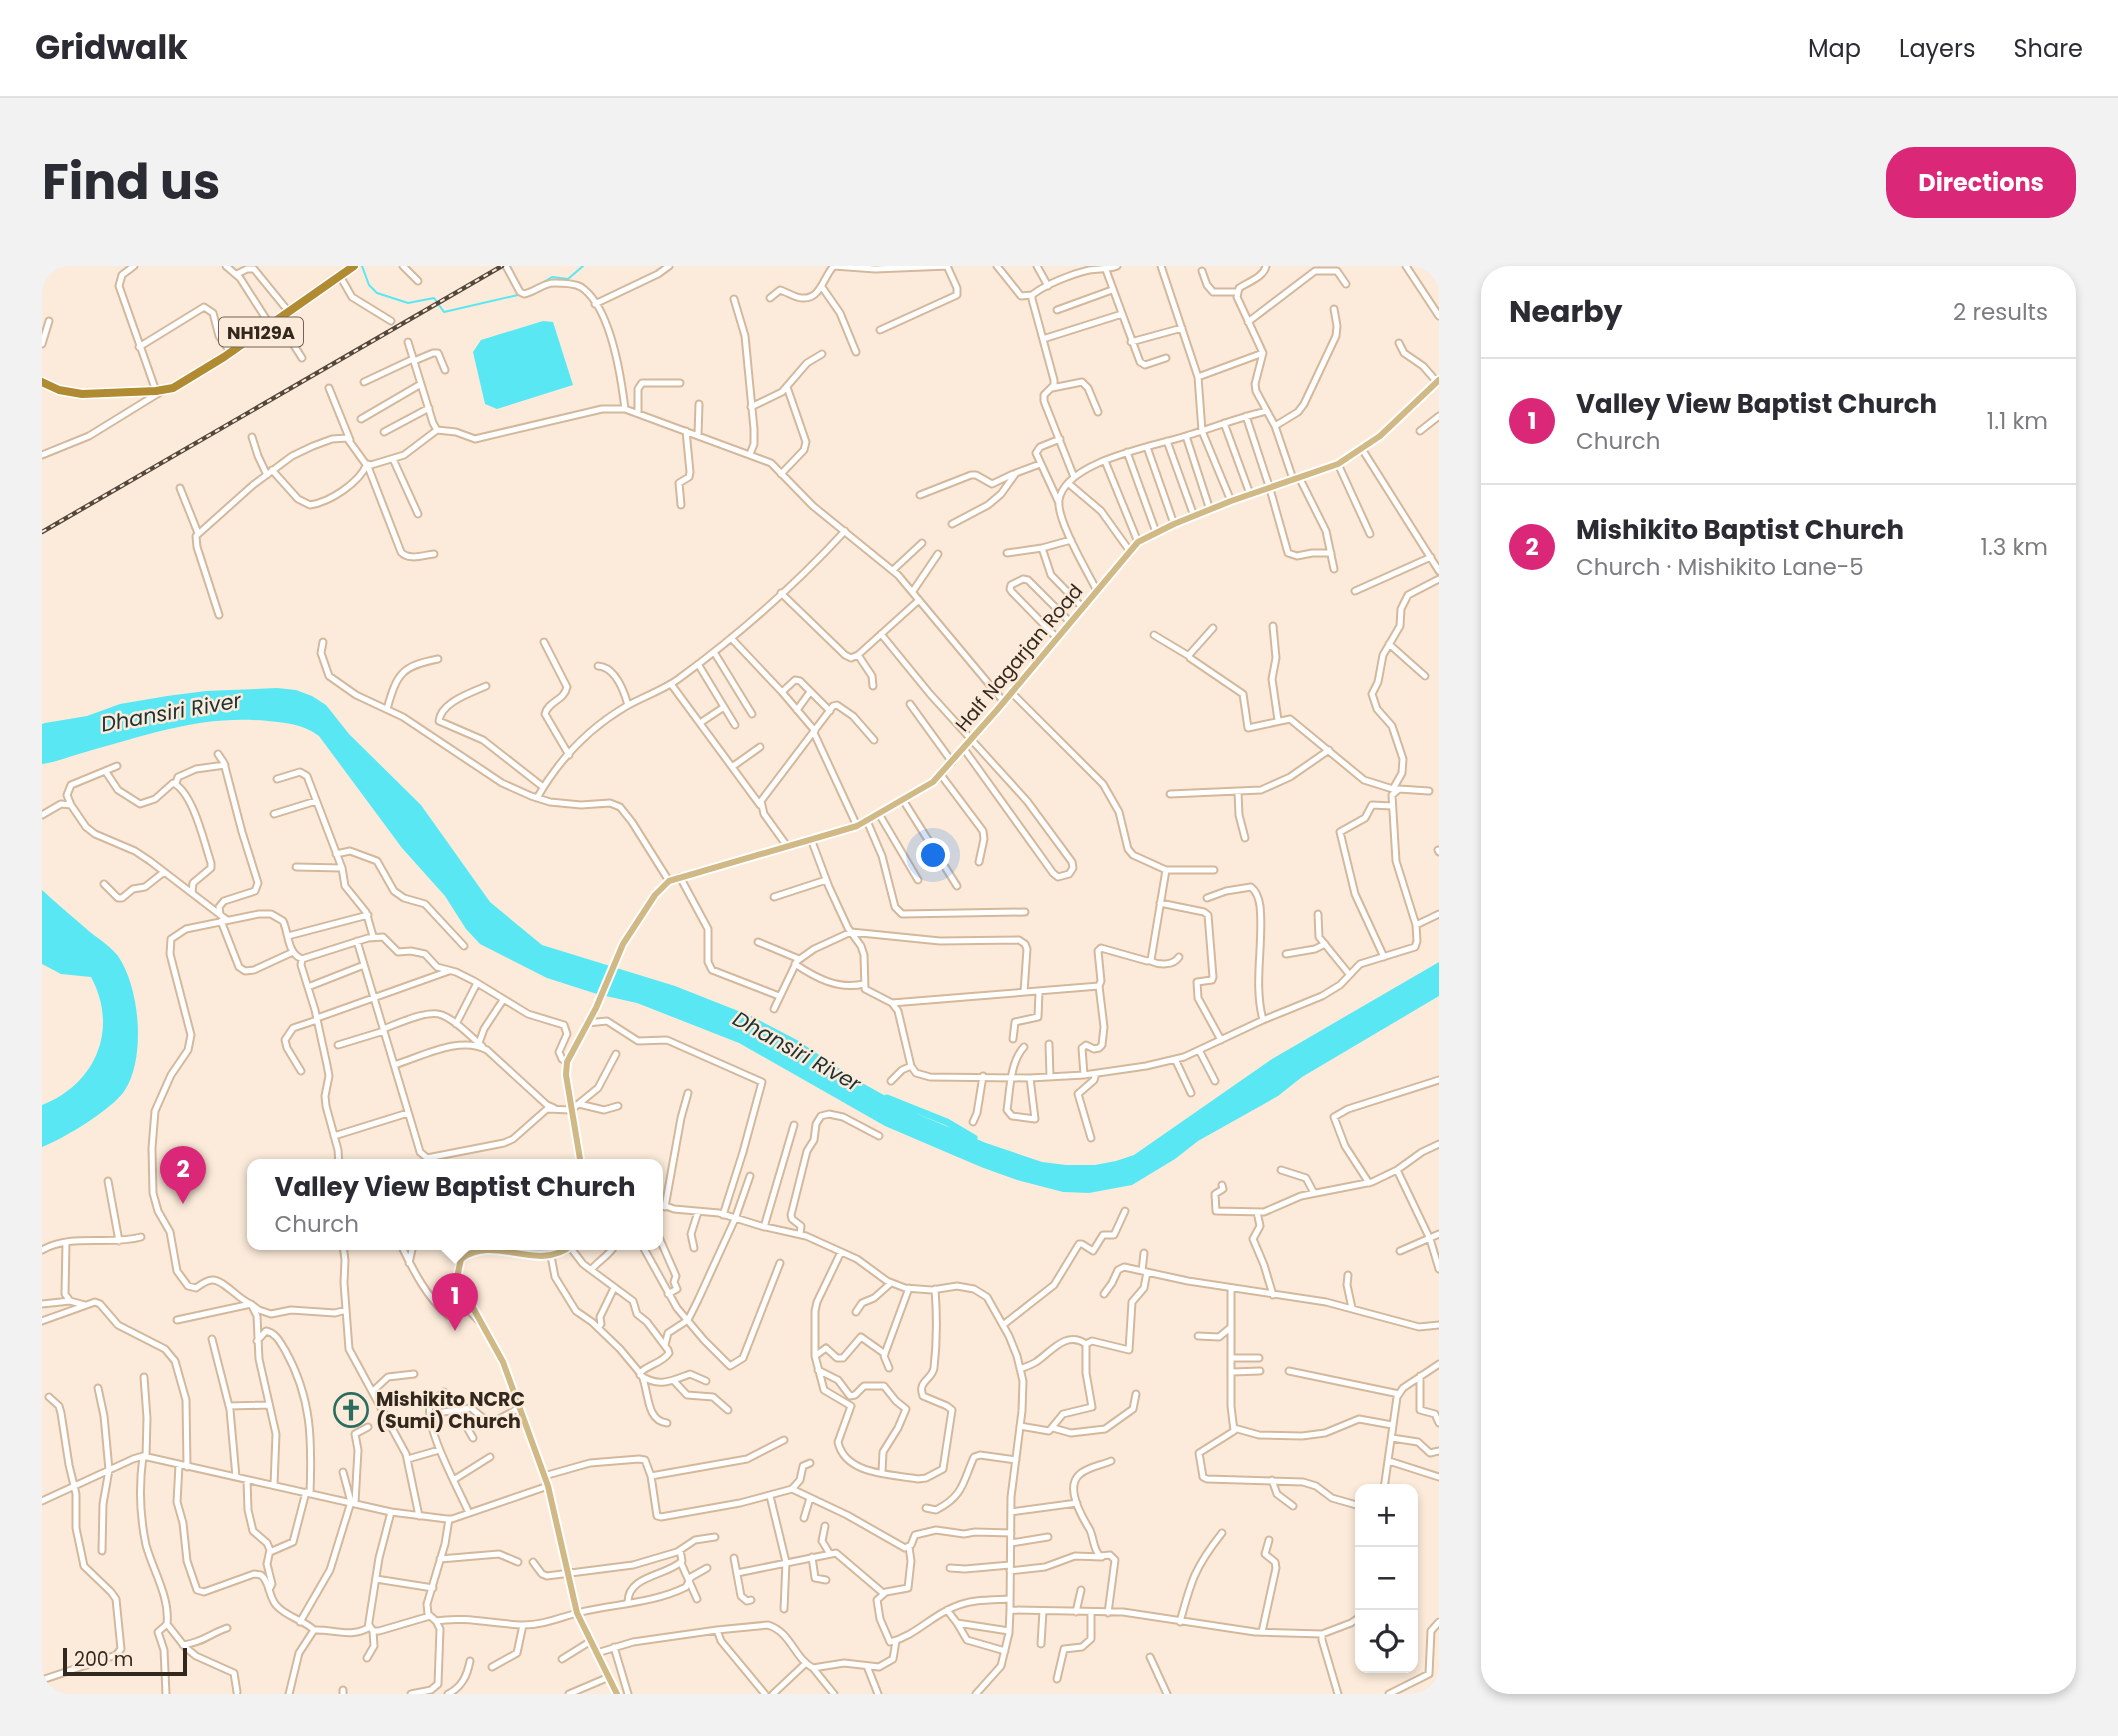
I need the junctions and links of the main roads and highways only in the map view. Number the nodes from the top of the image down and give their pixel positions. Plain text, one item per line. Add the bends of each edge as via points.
1 (354, 266) edge
2 (1438, 381) edge
3 (42, 382) edge
4 (580, 1159) edge
5 (480, 1250) edge
6 (503, 1250) edge
7 (563, 1250) edge
8 (617, 1694) edge

1 - 3 highway, NH129A via 183,384 159,391 74,393
2 - 4 main road, Half Nagarjan Road via 1380,436 1338,464 1231,501 1138,542 941,775 903,800 857,826 669,881 623,944 567,1062
5 - 8 main road via 469,1253 457,1267 462,1288 503,1362 548,1486 577,1613
6 - 7 main road via 531,1257

